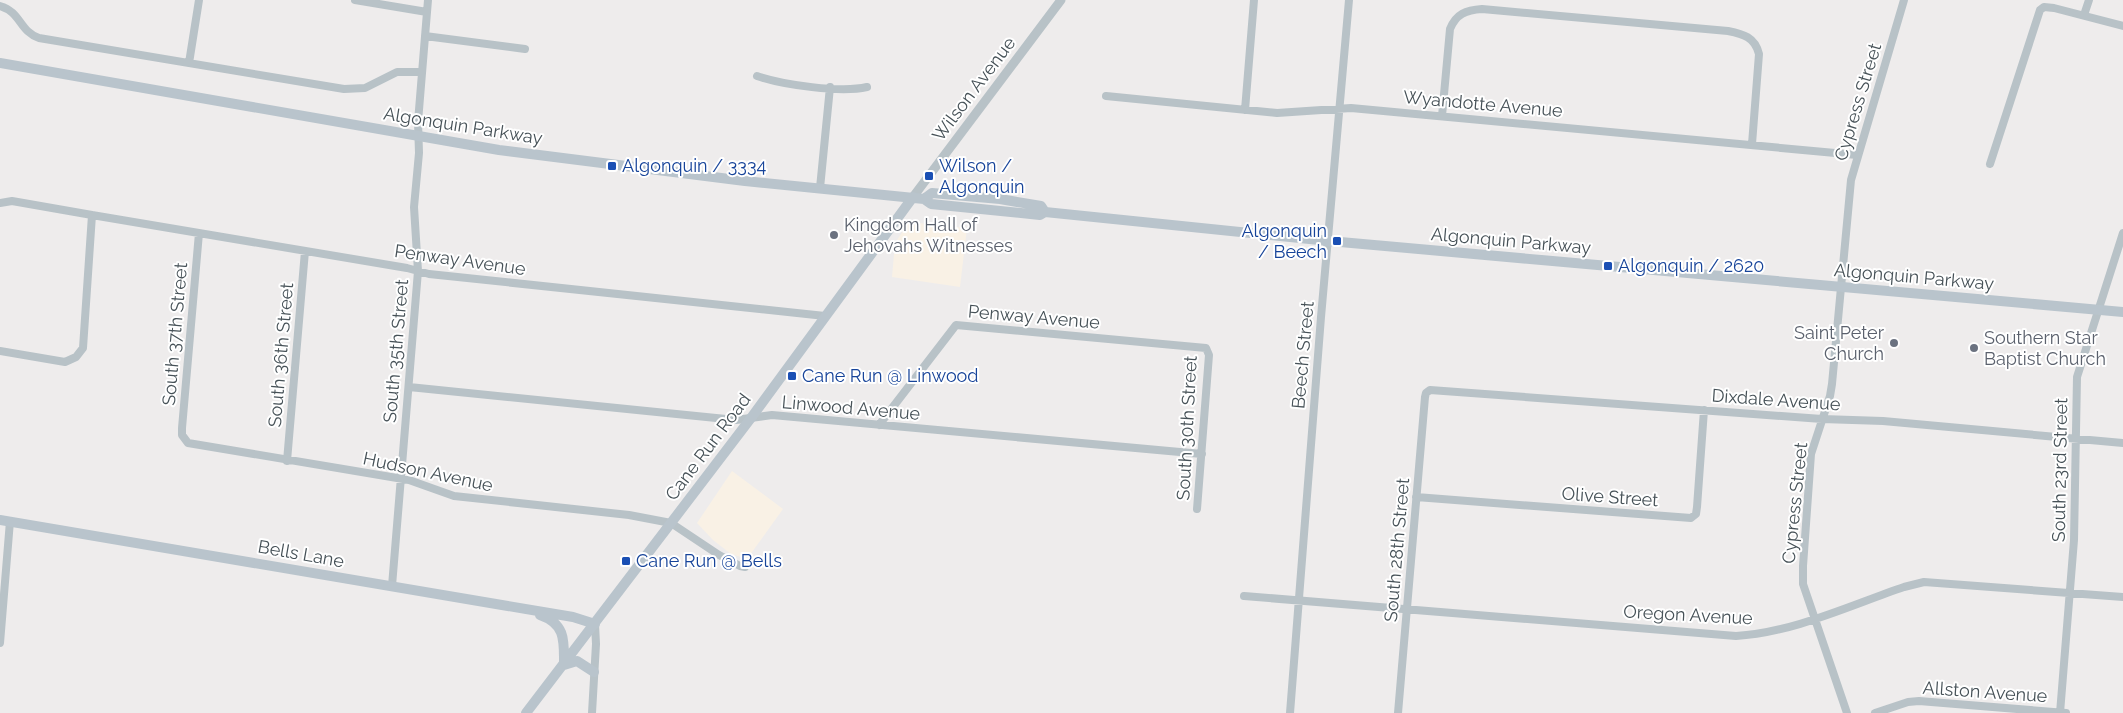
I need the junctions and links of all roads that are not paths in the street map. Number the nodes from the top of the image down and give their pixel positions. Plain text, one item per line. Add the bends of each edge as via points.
1 (199, 0) edge
2 (355, 0) edge
3 (428, 0) edge
4 (1061, 0) edge
5 (1254, 0) edge
6 (1349, 0) edge
7 (1904, 0) edge
8 (2089, 0) edge
9 (0, 6) edge
10 (427, 12) junction
11 (2084, 15) junction
12 (2123, 26) edge
13 (425, 36) junction
14 (525, 49) dead end
15 (0, 62) edge
16 (189, 63) junction
17 (422, 72) junction
18 (757, 76) dead end
19 (868, 87) dead end
20 (830, 88) junction
21 (1106, 96) dead end
22 (1340, 109) junction
23 (1245, 110) junction
24 (1442, 116) junction
25 (419, 136) junction
26 (1752, 144) junction
27 (1857, 155) junction
28 (1990, 164) dead end
29 (820, 188) junction
30 (913, 198) junction
31 (0, 203) edge
32 (92, 215) junction
33 (199, 233) junction
34 (2123, 236) edge
35 (1329, 240) junction
36 (305, 251) junction
37 (418, 271) junction
38 (1840, 286) junction
39 (2098, 310) junction
40 (2123, 312) edge
41 (825, 316) junction
42 (1206, 348) joint
43 (0, 351) edge
44 (409, 387) junction
45 (1428, 391) joint
46 (1704, 410) junction
47 (751, 418) junction
48 (1822, 419) junction
49 (879, 425) junction
50 (183, 438) joint
51 (2076, 438) junction
52 (2123, 443) edge
53 (1202, 454) junction
54 (287, 460) junction
55 (401, 479) junction
56 (1416, 497) junction
57 (1197, 510) dead end
58 (5, 521) edge
59 (671, 523) junction
60 (745, 567) dead end
61 (392, 586) junction
62 (2071, 592) junction
63 (1244, 596) dead end
64 (2123, 597) edge
65 (1299, 601) junction
66 (520, 608) junction
67 (1406, 610) junction
68 (1814, 618) junction
69 (595, 624) junction
70 (0, 643) edge
71 (564, 665) junction
72 (594, 672) junction
73 (526, 713) edge
74 (592, 713) edge
75 (1290, 713) edge
76 (1398, 713) edge
77 (1847, 713) edge
78 (1875, 713) edge
79 (2060, 713) edge
80 (2066, 713) edge

1 - 16 street
2 - 10 street
3 - 10 street, South 35th Street
4 - 30 street, Wilson Avenue
5 - 23 street
6 - 22 street, Beech Street
7 - 27 street, Cypress Street
8 - 11 street
9 - 16 street via 12,10 26,32 39,38
10 - 13 street, South 35th Street
11 - 12 street
11 - 28 street via 2044,7 2038,14
13 - 14 street
13 - 17 street, South 35th Street
15 - 25 main road, Algonquin Parkway
16 - 17 street via 349,90 365,88 397,72
17 - 25 street, South 35th Street
18 - 20 street via 778,82
19 - 20 street
20 - 29 street
21 - 23 street, Wyandotte Avenue
22 - 23 street, Wyandotte Avenue via 1283,113
22 - 24 street, Wyandotte Avenue
22 - 35 street, Beech Street
24 - 26 street, Wyandotte Avenue
24 - 26 street via 1452,24 1469,10 1728,31 1745,35 1755,44 1759,54
25 - 29 main road, Algonquin Parkway via 612,166
25 - 37 street, South 35th Street via 414,224
26 - 27 street, Wyandotte Avenue
27 - 38 street, Cypress Street via 1849,187
29 - 30 main road, Algonquin Parkway
30 - 35 main road, Algonquin Parkway via 924,198 931,204
30 - 41 main road, Cane Run Road
31 - 32 street, Penway Avenue via 12,201
32 - 33 street, Penway Avenue
32 - 43 street via 83,348 76,357 65,362
33 - 36 street, Penway Avenue
33 - 50 street, South 37th Street
34 - 39 street, South 23rd Street
35 - 38 main road, Algonquin Parkway
35 - 65 street, Beech Street
36 - 37 street, Penway Avenue
36 - 54 street, South 36th Street
37 - 41 street, Penway Avenue
37 - 44 street, South 35th Street
38 - 39 main road, Algonquin Parkway
38 - 48 street, Cypress Street via 1832,384
39 - 40 main road, Algonquin Parkway
39 - 51 street, South 23rd Street via 2077,377
41 - 47 main road, Cane Run Road
42 - 49 street, Penway Avenue via 956,325
42 - 53 street, South 30th Street via 1209,355
44 - 47 street, Linwood Avenue via 736,420
44 - 55 street, South 35th Street
45 - 46 street, Dixdale Avenue via 1451,390
45 - 56 street, South 28th Street
46 - 48 street, Dixdale Avenue
46 - 56 street, Olive Street via 1697,507 1691,518
47 - 49 street, Linwood Avenue via 772,415
47 - 59 main road, Cane Run Road
48 - 51 street, Dixdale Avenue via 1883,421
48 - 68 street, Cypress Street via 1811,454 1803,566 1804,584
49 - 53 street, Linwood Avenue
50 - 54 street, Hudson Avenue via 188,443
51 - 52 street, Dixdale Avenue
51 - 62 street, South 23rd Street
53 - 57 street, South 30th Street
54 - 55 street, Hudson Avenue
55 - 59 street, Hudson Avenue via 454,496 629,515
55 - 61 street, South 35th Street
56 - 67 street, South 28th Street
58 - 61 main road, Bells Lane
58 - 70 street
59 - 60 street via 719,555
59 - 69 main road, Cane Run Road
61 - 66 main road, Bells Lane
62 - 64 street, Oregon Avenue
62 - 68 street, Oregon Avenue via 1924,582
62 - 79 street, South 23rd Street
63 - 65 street, Oregon Avenue
65 - 67 street, Oregon Avenue
65 - 75 street, Beech Street
66 - 69 main road, Bells Lane via 580,618
66 - 71 main road via 550,618 559,628 564,639
67 - 68 street, Oregon Avenue via 1736,636 1769,632
67 - 76 street, South 28th Street
68 - 77 street, Cypress Street
69 - 71 main road, Cane Run Road
69 - 72 street
71 - 72 main road via 577,662
71 - 73 main road, Cane Run Road
72 - 74 street
78 - 79 street, Allston Avenue via 1918,701
79 - 80 street, Allston Avenue

